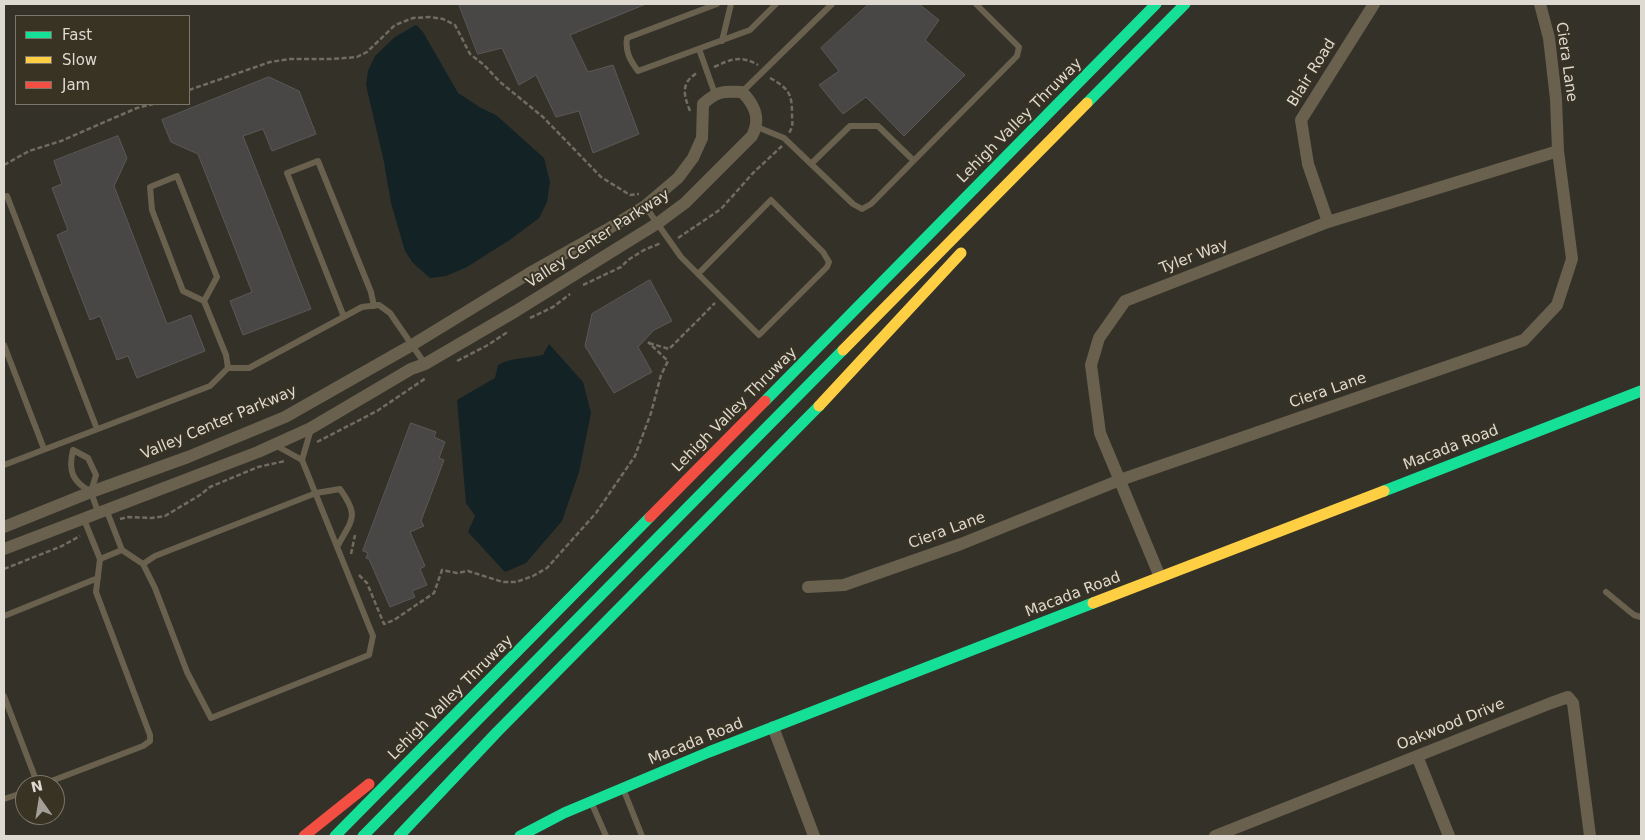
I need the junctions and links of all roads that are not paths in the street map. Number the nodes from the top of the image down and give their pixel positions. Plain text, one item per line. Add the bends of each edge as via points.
1 (717, 4) edge
2 (731, 4) edge
3 (776, 4) edge
4 (832, 4) edge
5 (976, 4) edge
6 (1156, 4) edge
7 (1185, 4) edge
8 (1374, 4) edge
9 (1540, 4) edge
10 (722, 41) junction
11 (699, 50) junction
12 (742, 92) junction
13 (715, 94) junction
14 (757, 127) junction
15 (1558, 150) junction
16 (912, 160) junction
17 (812, 163) junction
18 (1035, 173) dead end
19 (4, 197) edge
20 (645, 206) junction
21 (1328, 222) junction
22 (658, 223) junction
23 (968, 246) dead end
24 (698, 274) junction
25 (204, 301) junction
26 (374, 306) junction
27 (344, 316) junction
28 (4, 345) edge
29 (412, 345) junction
30 (228, 368) junction
31 (428, 369) junction
32 (1641, 391) edge
33 (311, 428) junction
34 (97, 429) junction
35 (70, 440) junction
36 (274, 444) junction
37 (44, 450) junction
38 (73, 450) junction
39 (302, 460) junction
40 (4, 465) edge
41 (1120, 480) junction
42 (91, 492) junction
43 (316, 492) junction
44 (102, 511) junction
45 (83, 518) junction
46 (4, 527) edge
47 (337, 547) junction
48 (4, 549) edge
49 (122, 550) junction
50 (100, 560) junction
51 (143, 564) junction
52 (1160, 577) junction
53 (98, 578) junction
54 (808, 587) dead end
55 (1606, 592) dead end
56 (4, 616) edge
57 (1641, 617) edge
58 (578, 650) junction
59 (4, 696) edge
60 (460, 711) junction
61 (773, 727) junction
62 (1417, 756) junction
63 (35, 775) edge
64 (65, 775) edge
65 (622, 788) junction
66 (450, 799) dead end
67 (591, 801) junction
68 (304, 836) edge
69 (335, 836) edge
70 (363, 836) edge
71 (399, 836) edge
72 (520, 836) edge
73 (606, 836) edge
74 (642, 836) edge
75 (814, 836) edge
76 (1215, 836) edge
77 (1450, 836) edge
78 (1590, 836) edge

1 - 11 lane via 627,38 626,49 638,70
2 - 10 lane
3 - 10 lane via 750,30
4 - 12 lane
5 - 16 lane via 1019,47 1017,56
6 - 60 main road, Lehigh Valley Thruway
7 - 18 main road
7 - 70 main road
8 - 21 street, Blair Road via 1302,120 1308,164
9 - 15 street, Ciera Lane via 1549,38
10 - 11 lane
11 - 13 lane
12 - 13 street
12 - 14 street via 756,110
13 - 20 street, Valley Center Parkway via 703,104 702,138 693,158 678,178
14 - 17 lane via 784,138
14 - 22 street, Valley Center Parkway via 752,136 685,203
15 - 21 street, Tyler Way
15 - 41 street, Ciera Lane via 1572,259 1557,305 1524,340
16 - 17 lane via 878,126 850,126
16 - 17 lane via 872,204 862,209
19 - 34 lane via 7,196
20 - 22 lane
20 - 29 street, Valley Center Parkway
21 - 41 street, Tyler Way via 1125,301 1099,338 1091,365 1100,433
22 - 24 lane via 681,257
22 - 31 street, Valley Center Parkway
23 - 58 main road via 811,414
24 - 24 lane via 759,335 828,268 829,262 771,200
25 - 25 lane via 217,277 177,176 150,187 152,210 183,292
25 - 30 lane via 226,355
26 - 27 lane via 362,307
26 - 27 lane via 318,161 288,173
26 - 29 lane via 379,305 390,313
27 - 30 lane via 249,368
28 - 37 lane
29 - 31 lane
29 - 42 street, Valley Center Parkway via 285,417
30 - 34 lane via 210,386
31 - 33 street, Valley Center Parkway via 411,369
32 - 52 main road, Macada Road
33 - 36 street, Valley Center Parkway
33 - 39 lane
34 - 35 lane
35 - 37 lane
35 - 38 lane
36 - 39 lane
36 - 44 street, Valley Center Parkway
37 - 40 lane
38 - 42 lane via 70,465 78,484
38 - 42 lane via 88,458 96,475
39 - 43 lane
41 - 52 street, Tyler Way
41 - 54 street, Ciera Lane via 961,544 844,585
42 - 44 lane
42 - 46 street, Valley Center Parkway
43 - 47 lane
43 - 47 lane via 340,489 350,504 353,518
43 - 51 lane via 155,556
44 - 45 street, Valley Center Parkway
44 - 49 lane
45 - 48 street, Valley Center Parkway
45 - 50 lane
47 - 51 lane via 373,636 369,655 211,718 187,672
49 - 50 lane
49 - 51 lane
50 - 53 lane
52 - 61 main road, Macada Road
53 - 56 lane
53 - 64 lane via 96,592 150,741
55 - 57 lane
58 - 66 main road
58 - 71 main road
59 - 63 lane
60 - 68 main road
60 - 69 main road, Lehigh Valley Thruway
61 - 65 main road, Macada Road
61 - 75 street
62 - 76 street, Oakwood Drive
62 - 77 street
62 - 78 street, Oakwood Drive via 1568,697 1573,703
65 - 67 main road, Macada Road
65 - 74 lane
67 - 72 main road, Macada Road
67 - 73 lane

